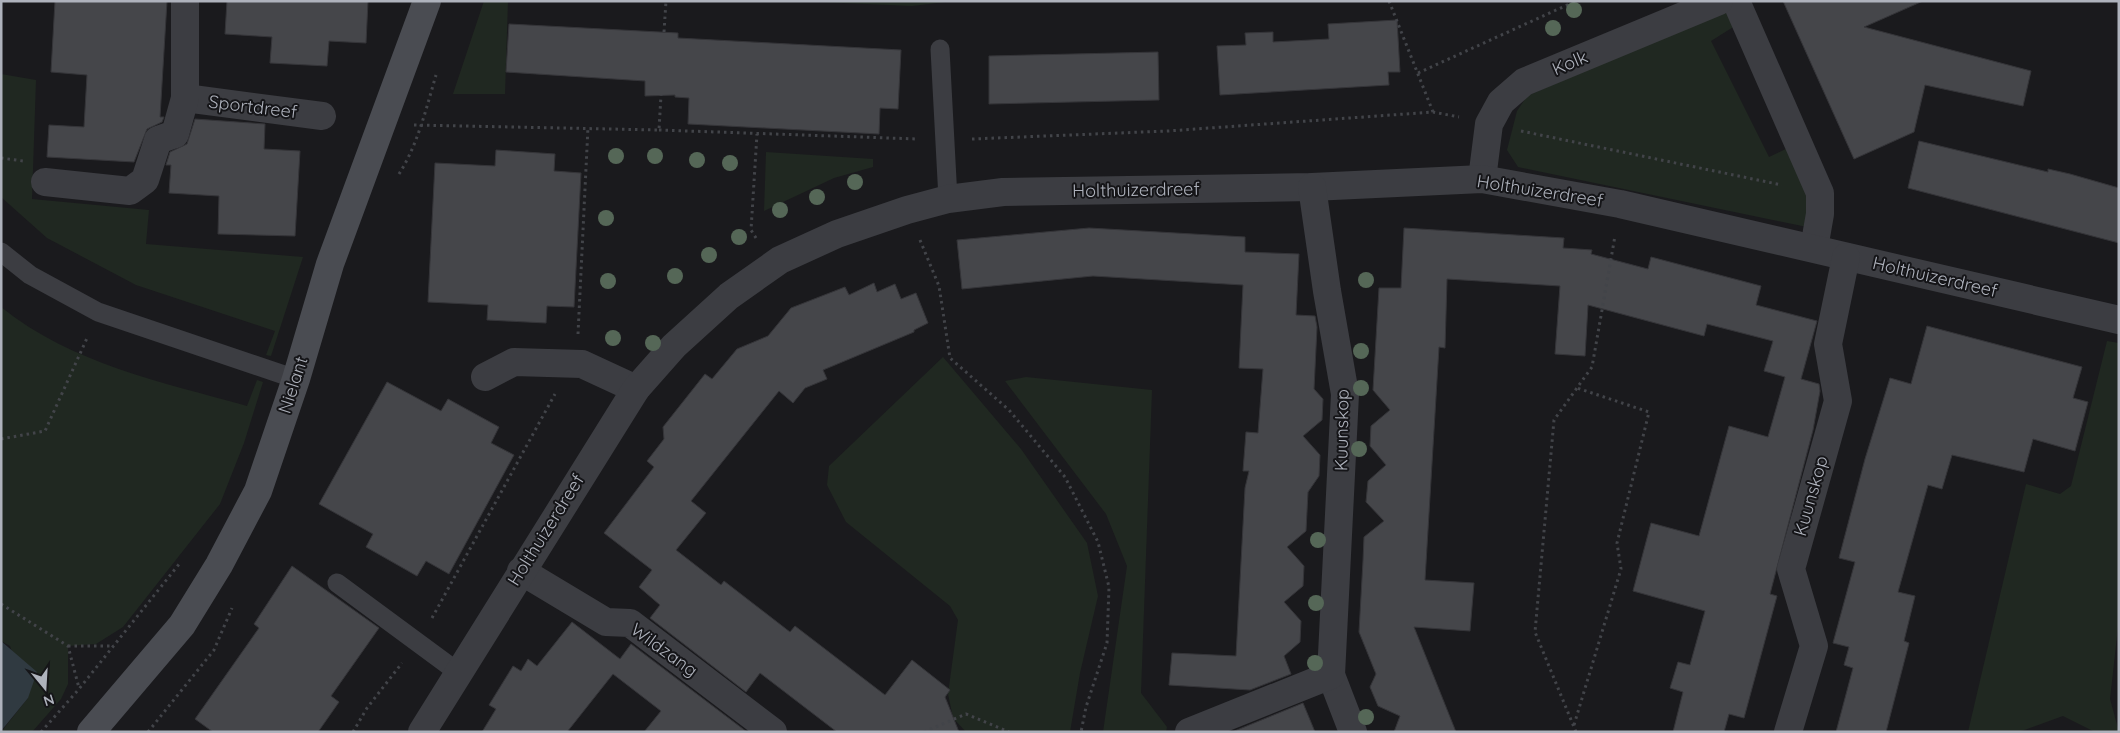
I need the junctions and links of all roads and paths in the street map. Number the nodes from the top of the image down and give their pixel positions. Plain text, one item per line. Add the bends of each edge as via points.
1 (184, 1) edge
2 (426, 1) edge
3 (666, 1) edge
4 (1389, 1) edge
5 (1576, 1) edge
6 (1719, 1) edge
7 (1736, 1) edge
8 (664, 32) dead end
9 (940, 49) dead end
10 (1418, 73) junction
11 (661, 95) dead end
12 (185, 98) junction
13 (1433, 112) junction
14 (322, 116) dead end
15 (1489, 124) junction
16 (422, 126) dead end
17 (588, 127) junction
18 (659, 130) junction
19 (757, 134) junction
20 (945, 140) junction
21 (1482, 179) junction
22 (45, 182) dead end
23 (1312, 187) junction
24 (1820, 193) junction
25 (948, 199) junction
26 (1620, 204) junction
27 (907, 210) junction
28 (1814, 248) junction
29 (1, 252) edge
30 (1846, 256) junction
31 (775, 265) junction
32 (98, 312) junction
33 (2119, 320) edge
34 (574, 364) junction
35 (485, 377) dead end
36 (296, 378) junction
37 (1577, 388) junction
38 (636, 389) junction
39 (1, 439) edge
40 (521, 571) junction
41 (337, 583) dead end
42 (1, 604) edge
43 (417, 644) junction
44 (68, 646) junction
45 (114, 646) dead end
46 (459, 673) junction
47 (1331, 675) junction
48 (79, 689) dead end
49 (1574, 726) junction
50 (100, 728) edge
51 (353, 732) edge
52 (422, 732) edge
53 (773, 732) edge
54 (924, 732) edge
55 (1009, 732) edge
56 (1080, 732) edge
57 (1189, 732) edge
58 (1353, 732) edge
59 (1576, 732) edge
60 (1788, 732) edge

1 - 12 street, Sportdreef
2 - 36 street, Nielant via 330,264
3 - 8 path
4 - 10 path
5 - 10 path
6 - 15 street, Kolk via 1524,82 1500,102
7 - 24 street
9 - 20 lane
10 - 13 path
11 - 18 path
12 - 14 street, Sportdreef
12 - 22 street, Sportdreef via 175,134 158,140 145,180 130,191
13 - 15 path
13 - 20 path via 1168,131
15 - 21 street, Kolk
15 - 24 path
16 - 17 path
17 - 18 path
17 - 34 path
18 - 19 path
19 - 20 path
19 - 31 path via 751,230
20 - 25 lane
21 - 23 street, Holthuizerdreef
21 - 26 street, Holthuizerdreef
23 - 25 street, Holthuizerdreef via 1003,192
23 - 47 street, Kuunskop via 1345,394
24 - 28 street
25 - 27 street, Holthuizerdreef
26 - 28 street, Holthuizerdreef
26 - 37 path via 1592,367
27 - 31 street, Holthuizerdreef via 837,234
27 - 56 path via 939,286 950,358 1009,410 1065,477 1098,542 1109,587 1107,643
28 - 30 street, Holthuizerdreef
29 - 32 lane via 30,275
30 - 33 street, Holthuizerdreef
30 - 60 street, Kuunskop via 1828,344 1838,401 1791,569 1814,646
31 - 38 street, Holthuizerdreef via 722,302 674,346
32 - 36 lane
32 - 39 path via 45,431
34 - 35 street via 514,362
34 - 38 street via 582,364
34 - 43 path
36 - 50 street, Nielant via 258,491 219,565 182,625
37 - 49 path via 1554,420 1535,632
37 - 49 path via 1649,412 1617,543 1621,569
38 - 40 street, Holthuizerdreef
40 - 46 street, Holthuizerdreef
40 - 53 street, Wildzang via 606,622 630,623
41 - 43 lane
42 - 44 path
43 - 46 lane
43 - 51 path via 367,708
44 - 45 path
44 - 48 path
46 - 52 street, Holthuizerdreef
47 - 57 street
47 - 58 street, Kuunskop
49 - 59 path
54 - 55 path via 966,714

